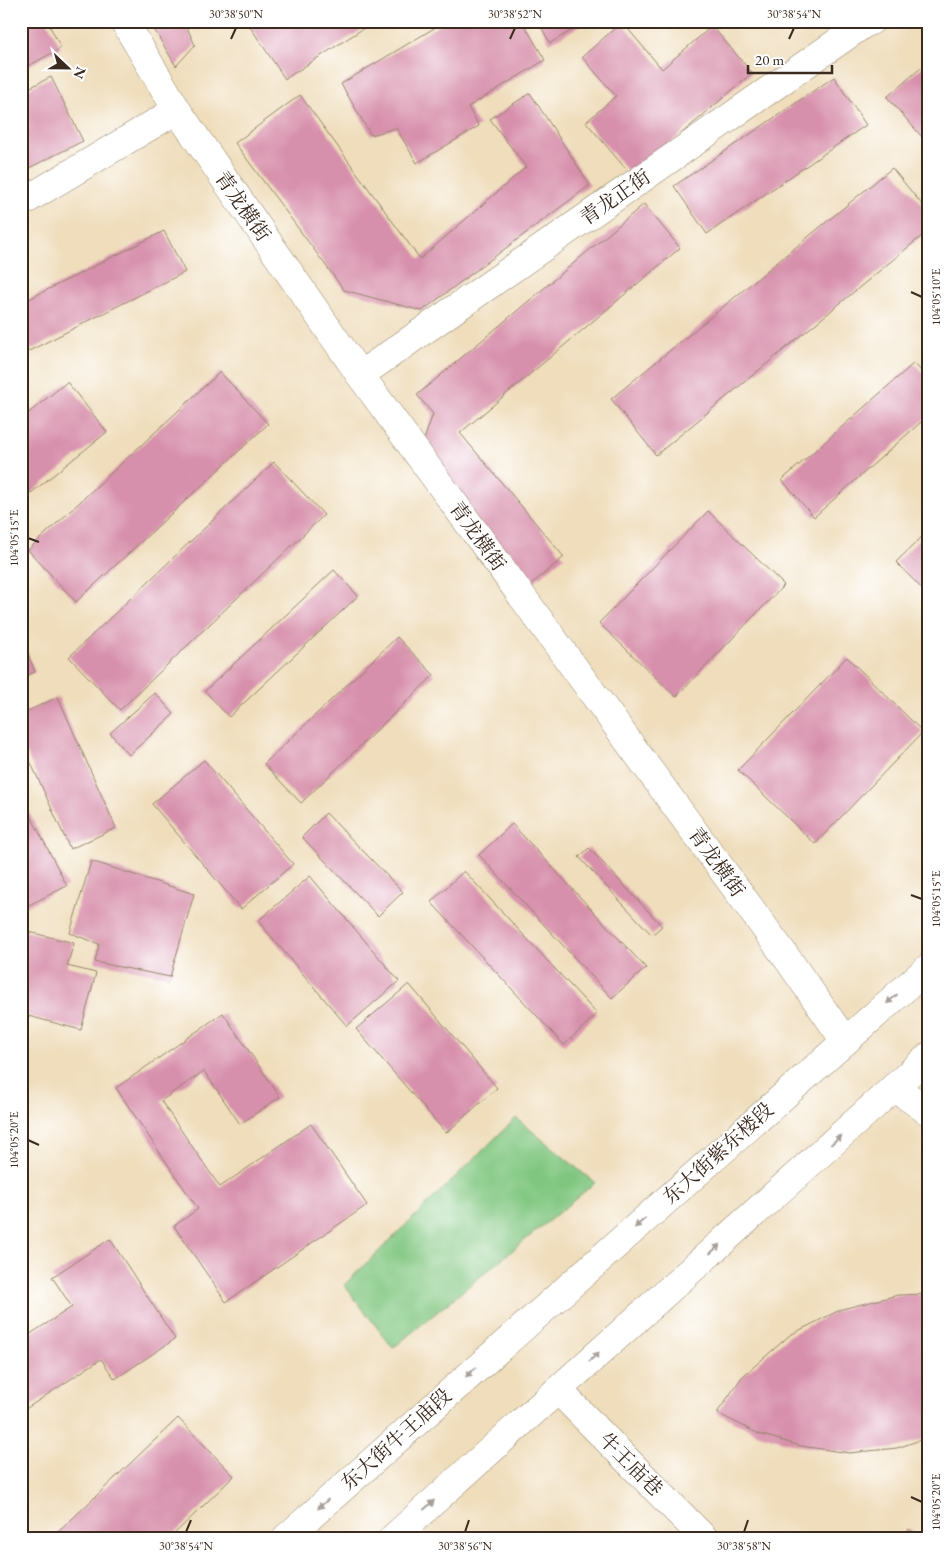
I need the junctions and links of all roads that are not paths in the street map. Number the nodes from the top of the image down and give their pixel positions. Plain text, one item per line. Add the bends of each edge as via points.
1 (124, 21) edge
2 (871, 21) edge
3 (177, 110) junction
4 (21, 204) edge
5 (360, 375) junction
6 (929, 967) edge
7 (845, 1041) junction
8 (929, 1056) edge
9 (894, 1087) junction
10 (929, 1112) edge
11 (507, 1340) joint
12 (558, 1390) junction
13 (286, 1538) edge
14 (393, 1538) edge
15 (704, 1538) edge

1 - 3 street, 青龙横街
2 - 5 street, 青龙正街
3 - 4 street
3 - 5 street, 青龙横街
5 - 7 street, 青龙横街
6 -> 7 street, 东大街紫东楼段
7 -> 11 street, 东大街紫东楼段
8 - 9 street
9 - 10 street
12 -> 9 street
11 -> 13 street, 东大街牛王庙段
14 -> 12 street
12 - 15 street, 牛王庙巷

